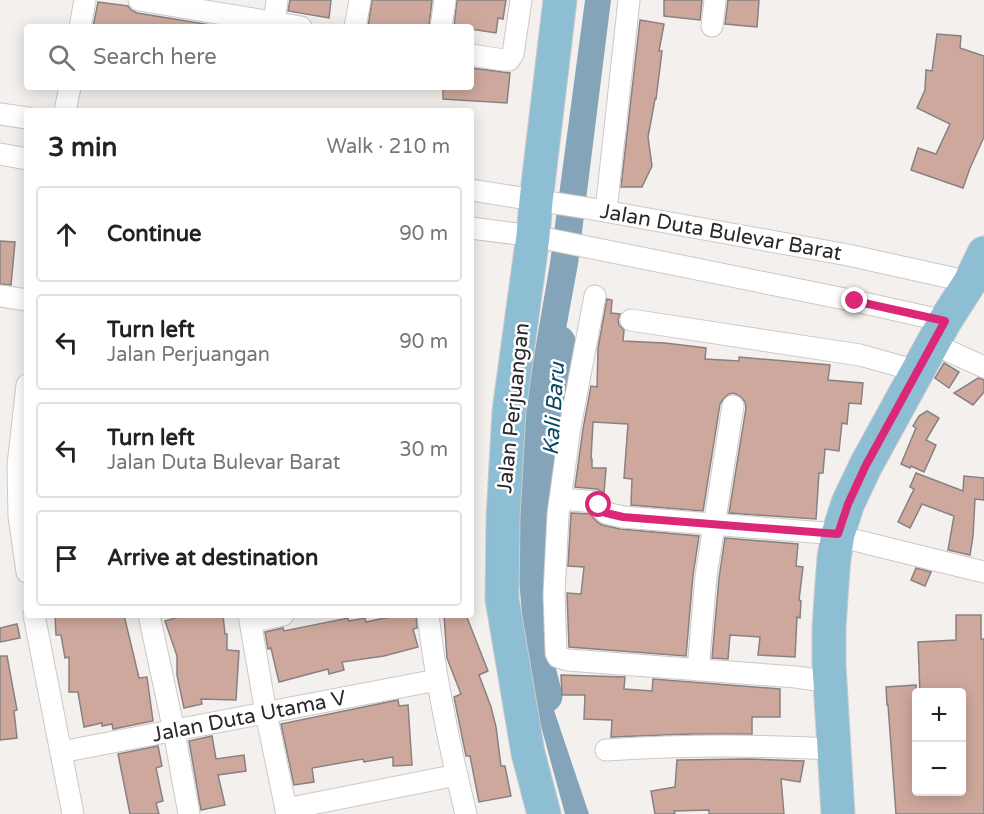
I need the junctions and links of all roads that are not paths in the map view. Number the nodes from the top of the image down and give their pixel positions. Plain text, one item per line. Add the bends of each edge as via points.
1 (85, 0) edge
2 (140, 0) edge
3 (277, 0) edge
4 (360, 0) edge
5 (445, 0) edge
6 (521, 0) edge
7 (560, 0) edge
8 (629, 0) edge
9 (715, 0) edge
10 (274, 23) junction
11 (81, 24) edge
12 (281, 24) edge
13 (356, 24) edge
14 (441, 24) edge
15 (712, 26) dead end
16 (474, 55) edge
17 (69, 90) edge
18 (66, 108) edge
19 (0, 114) edge
20 (24, 118) edge
21 (0, 154) edge
22 (24, 158) edge
23 (474, 190) edge
24 (545, 202) junction
25 (599, 210) junction
26 (474, 228) edge
27 (541, 238) junction
28 (984, 253) edge
29 (970, 282) junction
30 (0, 296) edge
31 (595, 296) dead end
32 (24, 300) edge
33 (631, 320) dead end
34 (932, 345) junction
35 (984, 367) edge
36 (24, 405) edge
37 (733, 406) dead end
38 (15, 465) edge
39 (561, 499) junction
40 (714, 523) junction
41 (838, 534) junction
42 (24, 551) edge
43 (984, 572) edge
44 (35, 618) edge
45 (150, 618) edge
46 (428, 618) edge
47 (250, 619) edge
48 (698, 670) junction
49 (437, 680) junction
50 (830, 682) junction
51 (267, 713) junction
52 (174, 731) junction
53 (833, 749) junction
54 (606, 750) dead end
55 (61, 752) junction
56 (457, 775) junction
57 (286, 812) edge
58 (73, 814) edge
59 (189, 814) edge
60 (466, 814) edge
61 (544, 814) edge
62 (838, 814) edge

1 - 11 street
2 - 10 street
3 - 10 street
4 - 13 street
5 - 14 street
6 - 16 street via 509,60
7 - 24 main road, Jalan Perjuangan
8 - 25 street
9 - 15 street
10 - 12 street
17 - 18 street
19 - 20 street
21 - 22 street
23 - 24 street, Jalan Duta Bulevar Barat
24 - 25 street, Jalan Duta Bulevar Barat
24 - 27 main road, Jalan Perjuangan
25 - 29 street, Jalan Duta Bulevar Barat via 848,255
26 - 27 street, Jalan Duta Bulevar Barat
27 - 34 street, Jalan Duta Bulevar Barat via 855,301
27 - 61 main road, Jalan Perjuangan via 509,411 502,599 528,753
28 - 29 main road
29 - 34 main road
30 - 32 street
31 - 39 street via 571,417
33 - 34 street via 860,355
34 - 35 street
34 - 41 main road via 861,475
36 - 38 street
37 - 40 street
38 - 42 street
39 - 40 street via 596,502 606,513 623,517
39 - 48 street via 554,594 558,657
40 - 41 street
40 - 48 street
41 - 43 street
41 - 50 main road via 829,628
44 - 55 street
45 - 52 street
46 - 49 street
47 - 51 street
48 - 50 street
49 - 51 street, Jalan Duta Utama V
49 - 56 street
50 - 53 main road
51 - 52 street, Jalan Duta Utama V
51 - 57 street
52 - 55 street, Jalan Duta Utama V
52 - 59 street
53 - 54 street via 719,746
53 - 62 main road
55 - 58 street
56 - 57 street
56 - 60 street

